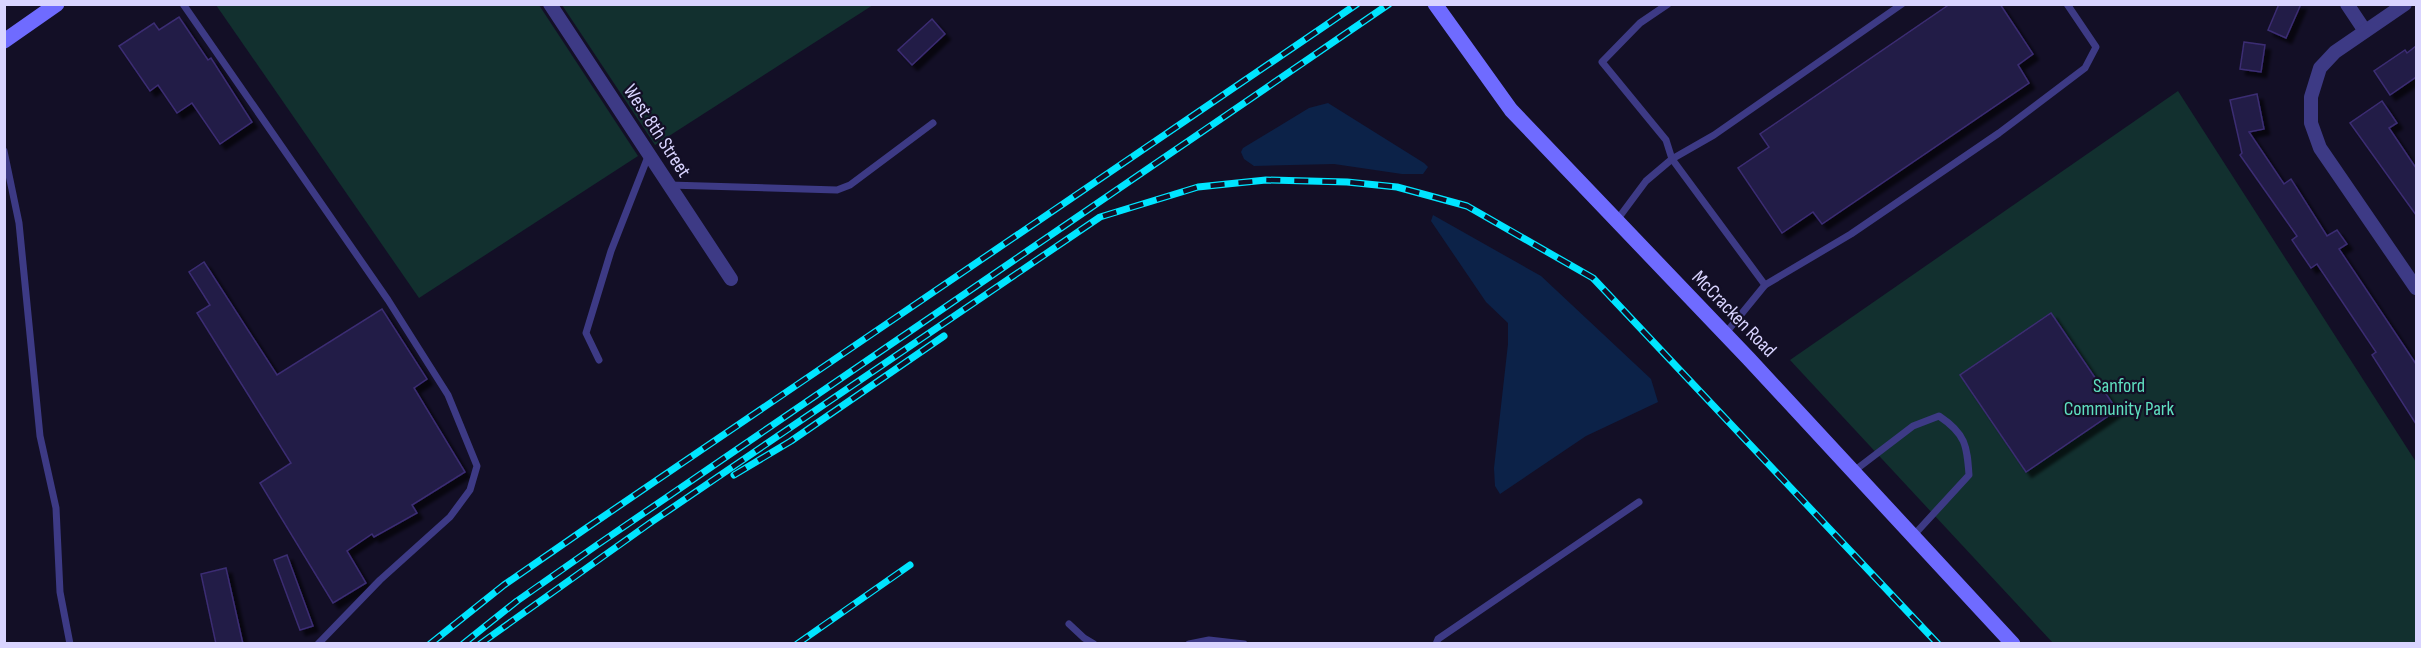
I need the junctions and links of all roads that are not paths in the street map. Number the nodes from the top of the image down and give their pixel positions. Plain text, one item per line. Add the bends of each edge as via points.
1 (57, 4) edge
2 (183, 4) edge
3 (550, 4) edge
4 (1435, 4) edge
5 (1668, 4) edge
6 (1902, 4) edge
7 (2067, 4) edge
8 (2347, 4) edge
9 (2405, 4) edge
10 (2366, 31) junction
11 (4, 41) edge
12 (933, 123) dead end
13 (4, 151) edge
14 (649, 154) junction
15 (1672, 159) junction
16 (669, 185) junction
17 (1616, 221) junction
18 (731, 279) dead end
19 (1765, 285) junction
20 (2416, 288) edge
21 (1725, 334) junction
22 (599, 360) dead end
23 (1854, 472) junction
24 (1639, 502) dead end
25 (1913, 536) junction
26 (1069, 624) dead end
27 (70, 644) edge
28 (318, 644) edge
29 (1094, 644) edge
30 (1189, 644) edge
31 (1244, 644) edge
32 (1436, 644) edge
33 (2013, 644) edge

1 - 11 street
2 - 28 lane via 388,300 448,395 477,466 470,490 450,517 380,580
3 - 14 street, West 8th Street
4 - 17 street, McCracken Road via 1511,110
5 - 15 lane via 1640,24 1602,62 1666,140
6 - 15 lane via 1714,135
7 - 19 lane via 2096,47 2085,68 1999,133 1851,234
8 - 10 street
9 - 10 street
10 - 20 street via 2335,52 2320,68 2312,97 2311,123 2320,148
12 - 16 lane via 837,190
13 - 27 lane via 19,223 40,436 56,508 60,592
14 - 16 street, West 8th Street
14 - 22 lane via 611,251 586,333
15 - 17 lane via 1646,181
15 - 19 lane
16 - 18 street, West 8th Street
17 - 21 street, McCracken Road
19 - 21 lane
21 - 23 street, McCracken Road
23 - 25 street, McCracken Road
23 - 25 lane via 1913,426 1939,416 1949,423 1968,446 1969,476
24 - 32 lane
25 - 33 street, McCracken Road
26 - 29 lane
30 - 31 lane via 1209,640

